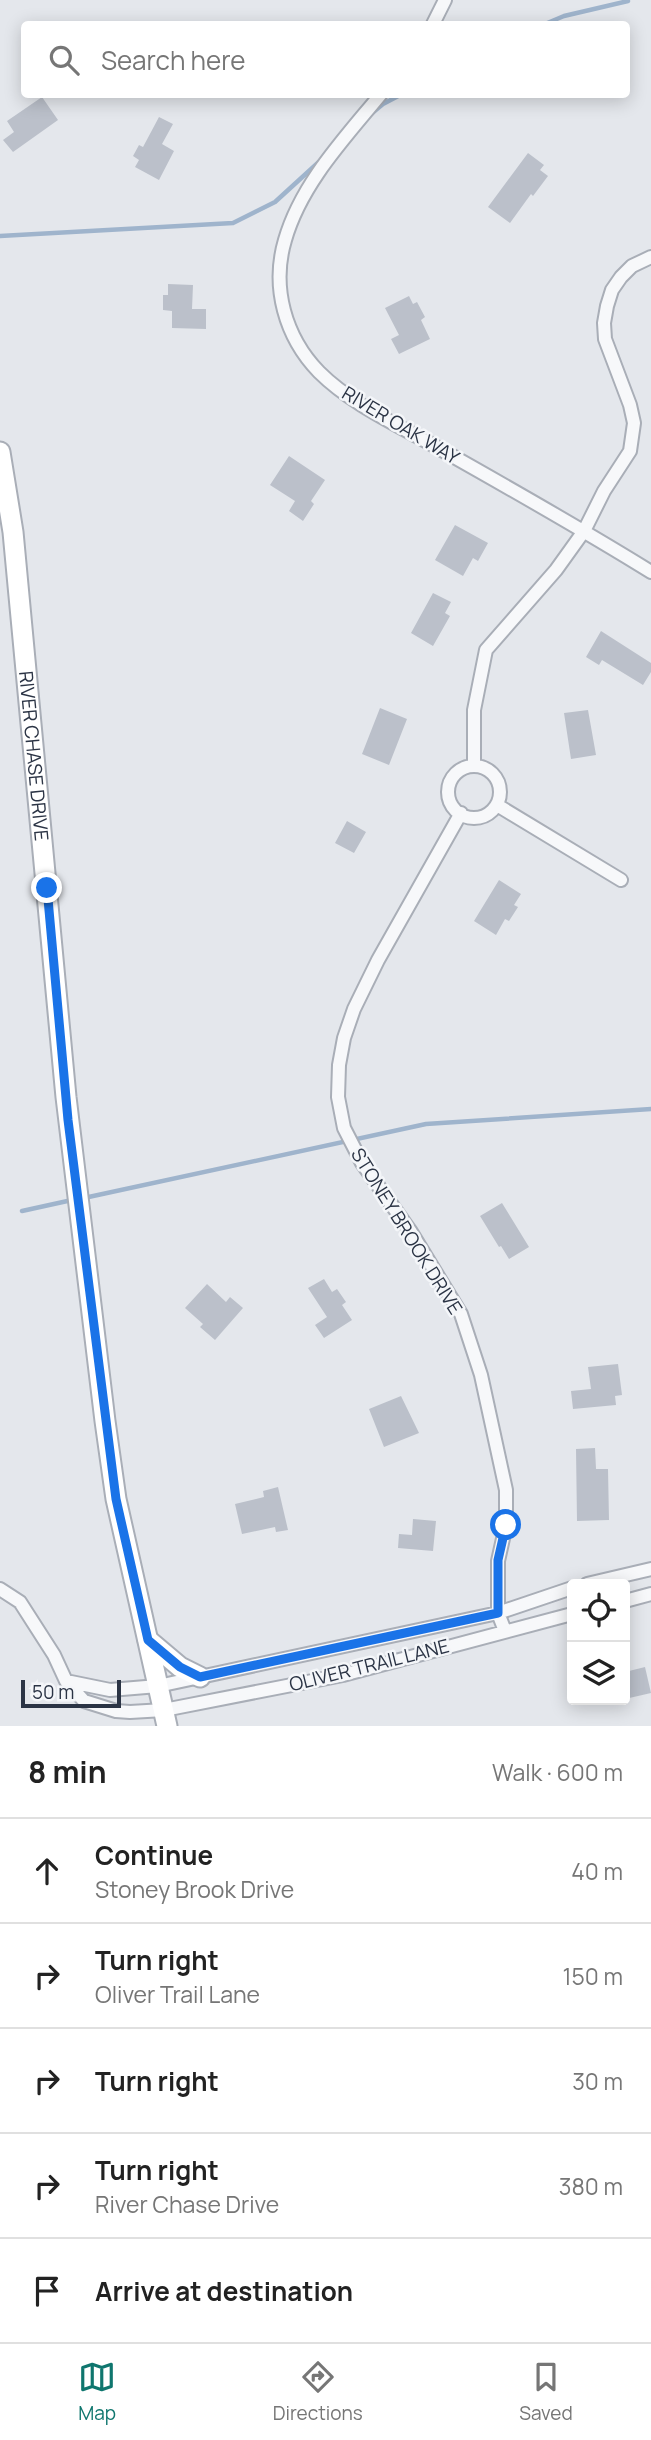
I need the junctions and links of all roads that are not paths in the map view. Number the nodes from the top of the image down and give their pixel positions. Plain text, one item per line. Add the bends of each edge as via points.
1 (446, 0) edge
2 (435, 21) edge
3 (378, 98) edge
4 (651, 257) edge
5 (0, 452) edge
6 (584, 531) junction
7 (651, 572) edge
8 (474, 766) junction
9 (497, 805) junction
10 (461, 813) junction
11 (621, 880) dead end
12 (651, 1569) edge
13 (608, 1579) edge
14 (0, 1589) edge
15 (567, 1590) edge
16 (651, 1594) edge
17 (630, 1600) edge
18 (498, 1613) junction
19 (567, 1615) edge
20 (505, 1631) junction
21 (148, 1640) junction
22 (200, 1677) junction
23 (66, 1681) junction
24 (158, 1686) junction
25 (165, 1718) edge

1 - 2 street
3 - 6 street, RIVER OAK WAY via 294,212 284,242 279,288 286,318 319,372 357,402
4 - 6 street via 621,277 607,306 605,339 634,423 630,451
5 - 21 street, RIVER CHASE DRIVE via 13,532 66,1097 103,1407 116,1499
6 - 7 street, RIVER OAK WAY
6 - 8 street via 486,650 474,710
8 - 9 street via 495,776 500,790
8 - 10 street via 459,771 450,785 450,801
9 - 10 street via 477,817
9 - 11 street
10 - 18 street, STONEY BROOK DRIVE via 354,1009 339,1065 338,1097 344,1128 362,1163 411,1231 461,1314 481,1375 506,1490
12 - 13 street
14 - 23 street via 20,1602
15 - 18 street, OLIVER TRAIL LANE
16 - 17 street
18 - 20 street, STONEY BROOK DRIVE
18 - 22 street, OLIVER TRAIL LANE
19 - 20 street, OLIVER TRAIL LANE
20 - 25 street, OLIVER TRAIL LANE
21 - 22 street
21 - 24 street, RIVER CHASE DRIVE
22 - 24 street, OLIVER TRAIL LANE
23 - 24 street, OLIVER TRAIL LANE via 110,1690
23 - 25 street, OLIVER TRAIL LANE via 85,1701
24 - 25 street, RIVER CHASE DRIVE

